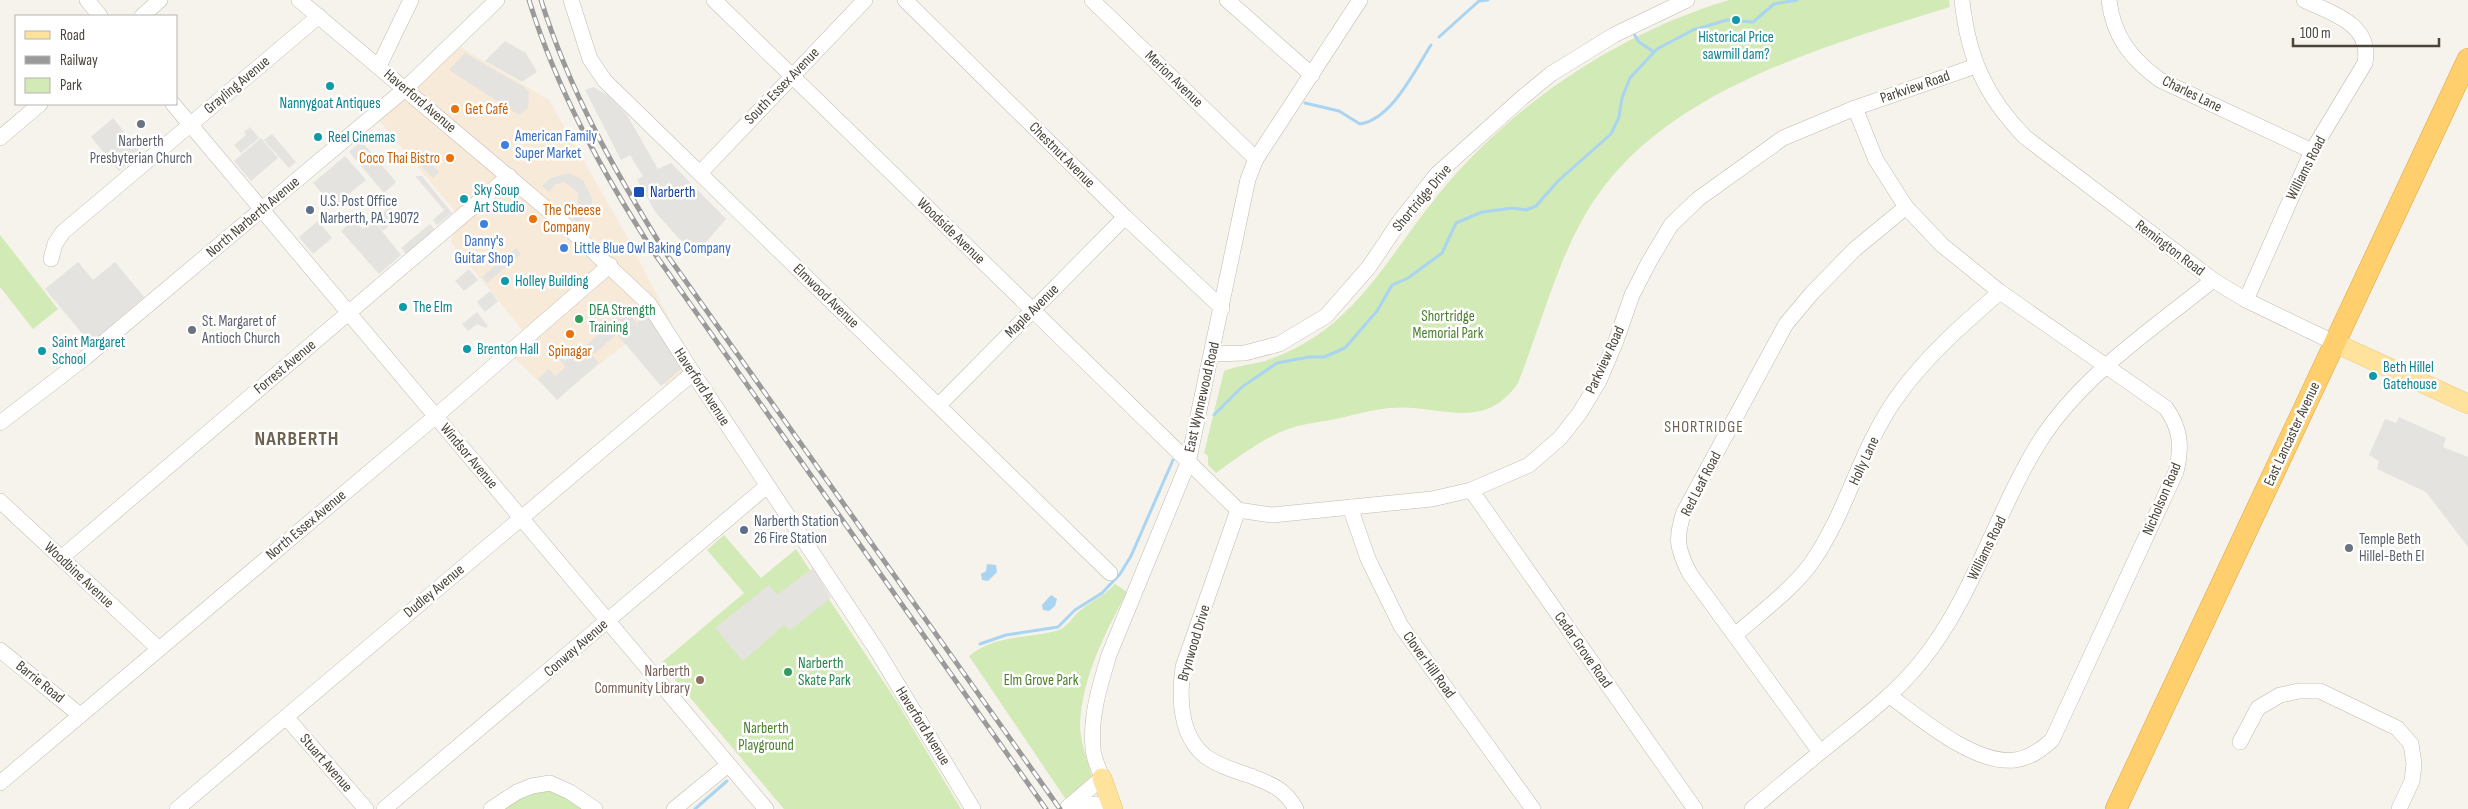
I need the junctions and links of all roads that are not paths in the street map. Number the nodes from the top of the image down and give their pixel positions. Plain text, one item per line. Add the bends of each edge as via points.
1 (87, 0) edge
2 (160, 0) edge
3 (299, 0) edge
4 (411, 0) edge
5 (497, 0) edge
6 (571, 0) edge
7 (714, 0) edge
8 (865, 0) edge
9 (905, 0) edge
10 (1092, 0) edge
11 (1227, 0) edge
12 (1360, 0) edge
13 (1687, 0) edge
14 (1962, 0) edge
15 (2109, 0) edge
16 (2304, 0) edge
17 (99, 15) edge
18 (143, 15) edge
19 (319, 16) junction
20 (2468, 58) edge
21 (379, 66) junction
22 (1976, 66) junction
23 (1312, 74) junction
24 (791, 76) junction
25 (405, 89) junction
26 (39, 105) edge
27 (174, 105) edge
28 (1855, 108) junction
29 (190, 125) junction
30 (0, 138) edge
31 (2312, 151) junction
32 (1256, 159) junction
33 (700, 173) junction
34 (508, 176) junction
35 (1906, 207) junction
36 (262, 209) junction
37 (1125, 217) junction
38 (51, 259) dead end
39 (610, 265) junction
40 (2213, 280) junction
41 (2000, 292) junction
42 (2246, 300) junction
43 (1222, 308) junction
44 (1033, 310) junction
45 (349, 312) junction
46 (2334, 343) junction
47 (1212, 354) junction
48 (2107, 366) junction
49 (693, 373) junction
50 (2468, 404) edge
51 (939, 405) junction
52 (436, 416) junction
53 (0, 423) edge
54 (1188, 463) junction
55 (768, 486) junction
56 (1471, 490) junction
57 (0, 500) edge
58 (1350, 507) junction
59 (1238, 510) junction
60 (521, 517) junction
61 (61, 558) junction
62 (1110, 573) dead end
63 (609, 620) junction
64 (1735, 635) junction
65 (159, 649) junction
66 (0, 650) edge
67 (1890, 696) junction
68 (80, 714) junction
69 (286, 717) junction
70 (2240, 742) dead end
71 (1820, 752) junction
72 (728, 765) junction
73 (1102, 778) junction
74 (0, 783) edge
75 (592, 808) edge
76 (177, 809) edge
77 (366, 809) edge
78 (384, 809) edge
79 (491, 809) edge
80 (674, 809) edge
81 (766, 809) edge
82 (974, 809) edge
83 (1104, 809) edge
84 (1113, 809) edge
85 (1296, 809) edge
86 (1533, 809) edge
87 (1695, 809) edge
88 (1752, 809) edge
89 (2116, 809) edge
90 (2399, 809) edge

1 - 17 street
2 - 18 street
3 - 19 street, Haverford Avenue
4 - 21 street
5 - 25 street, North Narberth Avenue
6 - 33 street, Elmwood Avenue via 590,59 598,72
7 - 24 street, Woodside Avenue
8 - 24 street, South Essex Avenue
9 - 37 street, Chestnut Avenue
10 - 32 street, Merion Avenue
11 - 23 street
12 - 23 street, East Wynnewood Road
13 - 47 street, Shortridge Drive via 1614,35 1551,74 1523,97 1437,174 1369,267 1326,316 1279,344 1245,353
14 - 22 street, Remington Road
15 - 31 street, Charles Lane via 2118,36 2143,67 2160,80
16 - 31 street, Williams Road via 2360,32 2365,40 2366,56 2362,70
19 - 21 street, Haverford Avenue
19 - 29 street, Grayling Avenue
20 - 46 highway, East Lancaster Avenue
21 - 25 street, Haverford Avenue
22 - 28 street, Parkview Road
22 - 40 street, Remington Road via 1995,103 2025,138
23 - 32 street, East Wynnewood Road
24 - 33 street, South Essex Avenue
24 - 44 street, Woodside Avenue
25 - 34 street, Haverford Avenue
25 - 36 street, North Narberth Avenue
26 - 30 street
27 - 29 street, Windsor Avenue
28 - 35 street, Nicholson Road via 1876,160
28 - 56 street, Parkview Road via 1783,138 1698,199 1671,225 1632,295 1602,373 1579,414 1560,438 1528,465
29 - 36 street, Windsor Avenue
29 - 38 street, Grayling Avenue via 63,232
31 - 42 street, Williams Road
32 - 43 street, East Wynnewood Road via 1248,179
33 - 51 street, Elmwood Avenue
34 - 39 street, Haverford Avenue
34 - 45 street, Forrest Avenue
35 - 41 street, Nicholson Road via 1942,245
35 - 64 street, Red Leaf Road via 1854,249 1786,324 1684,512 1677,534 1680,554 1690,574
36 - 45 street, Windsor Avenue
36 - 53 street, North Narberth Avenue via 86,357
37 - 43 street, Chestnut Avenue
37 - 44 street, Maple Avenue
39 - 49 street, Haverford Avenue via 649,304
39 - 52 street, North Essex Avenue
40 - 42 street, Remington Road
40 - 48 street, Williams Road
41 - 48 street, Nicholson Road
41 - 64 street, Holly Lane via 1921,366 1894,402 1838,518 1812,563
42 - 46 street, Remington Road
43 - 47 street, East Wynnewood Road
44 - 51 street, Maple Avenue
44 - 54 street, Woodside Avenue
45 - 52 street, Windsor Avenue
45 - 61 street, Forrest Avenue
46 - 50 main road, Remington Road
46 - 89 highway, East Lancaster Avenue
47 - 54 street, East Wynnewood Road
48 - 67 street, Williams Road via 2074,396 2041,440 1950,621
48 - 67 street, Nicholson Road via 2166,408 2180,435 2181,451 2176,472 2052,740 2029,756 2015,760 1994,758 1946,737
49 - 55 street, Haverford Avenue
49 - 60 street, Dudley Avenue
51 - 62 street, Elmwood Avenue
52 - 60 street, Windsor Avenue
52 - 65 street, North Essex Avenue
54 - 59 street
54 - 73 street, East Wynnewood Road via 1108,655 1093,718 1092,749
55 - 63 street, Conway Avenue
55 - 82 street, Haverford Avenue via 876,649
56 - 58 street, Parkview Road via 1432,499
56 - 87 street, Cedar Grove Road
57 - 61 street, Woodbine Avenue
58 - 59 street, Parkview Road via 1272,515
58 - 86 street, Clover Hill Road via 1368,559 1401,626
59 - 85 street, Brynwood Drive via 1183,667 1180,691 1184,718 1189,737 1205,756 1276,786 1289,797
60 - 63 street, Windsor Avenue
60 - 69 street, Dudley Avenue
61 - 65 street, Woodbine Avenue
63 - 72 street, Windsor Avenue
63 - 78 street, Conway Avenue
64 - 71 street, Red Leaf Road
65 - 68 street, North Essex Avenue
66 - 68 street, Barrie Road
67 - 71 street, Williams Road
68 - 74 street, North Essex Avenue
69 - 76 street, Dudley Avenue
69 - 77 street, Stuart Avenue
70 - 90 street via 2258,708 2280,695 2299,690 2320,691 2397,728 2411,744 2412,780
71 - 88 street, Williams Road
72 - 80 street
72 - 81 street, Windsor Avenue
73 - 83 street via 1068,807 1096,804
73 - 84 main road, East Wynnewood Road
75 - 79 street via 550,783 517,792

